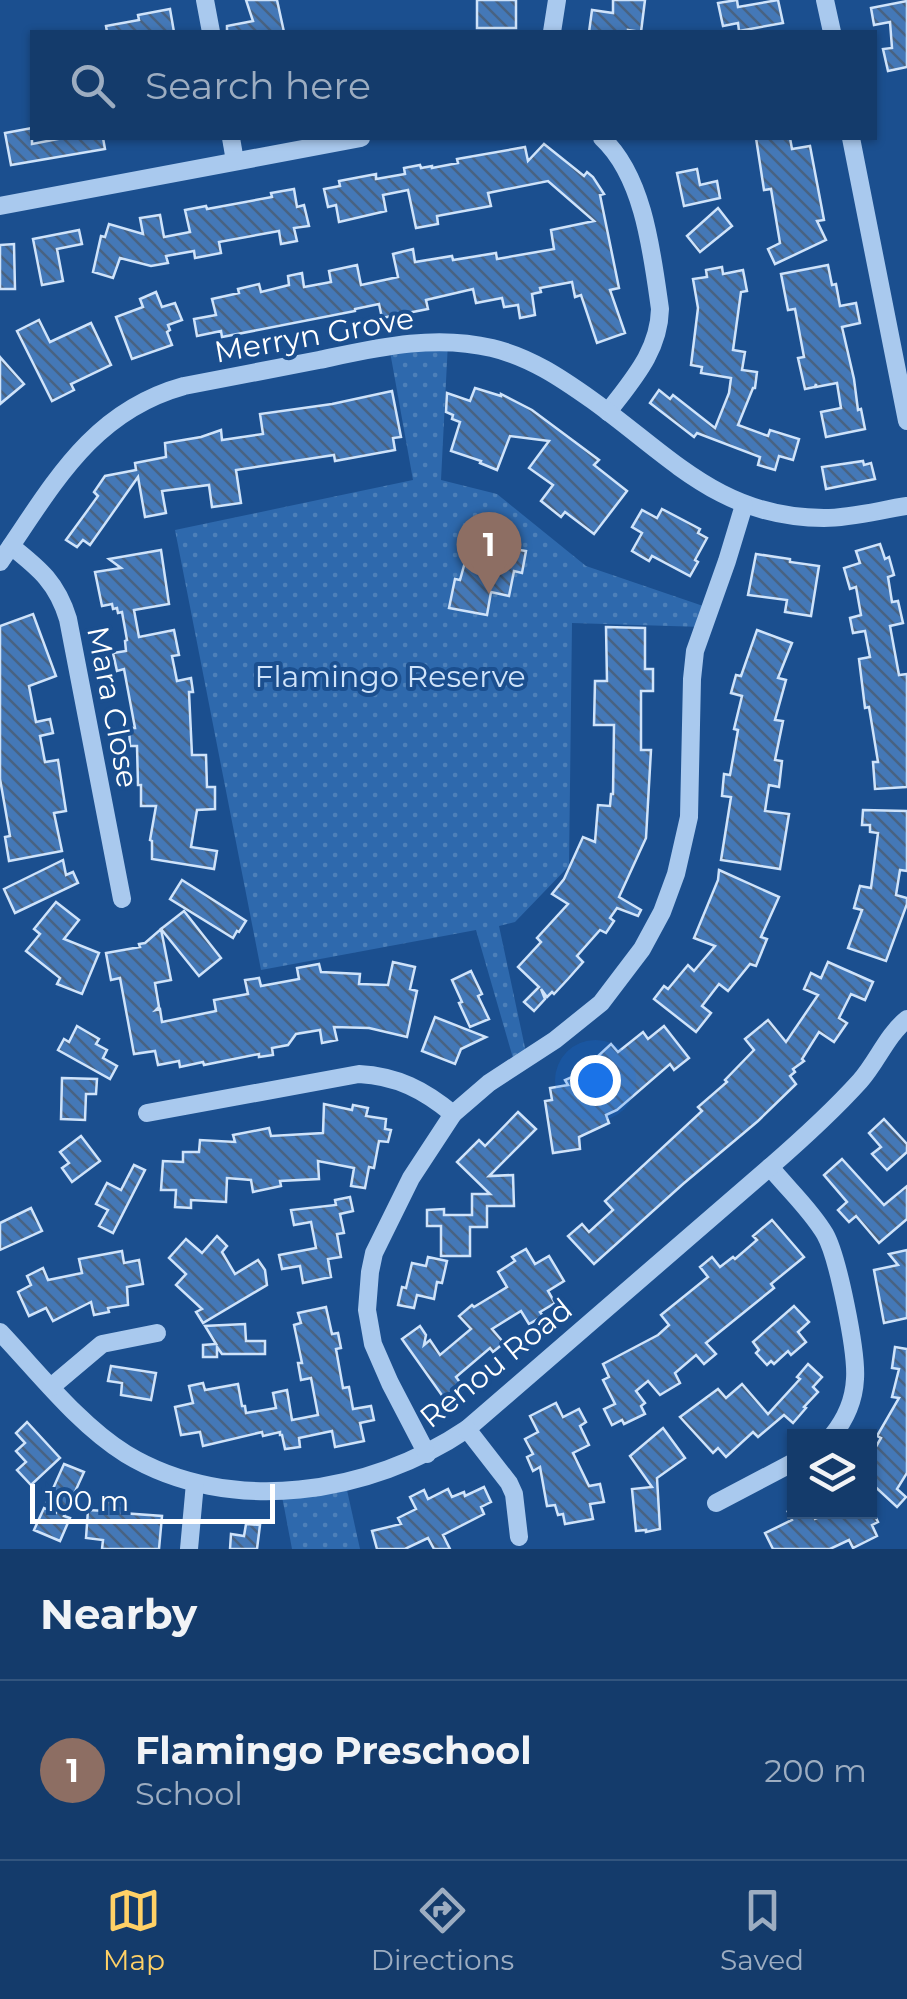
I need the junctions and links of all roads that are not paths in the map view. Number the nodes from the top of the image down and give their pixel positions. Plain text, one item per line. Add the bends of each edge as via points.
1 (204, 0) edge
2 (557, 0) edge
3 (826, 0) edge
4 (211, 30) edge
5 (552, 30) edge
6 (832, 30) edge
7 (231, 140) edge
8 (350, 140) edge
9 (604, 140) edge
10 (851, 140) edge
11 (235, 161) junction
12 (0, 206) edge
13 (902, 368) edge
14 (608, 412) junction
15 (907, 420) edge
16 (744, 505) junction
17 (907, 506) edge
18 (12, 546) junction
19 (0, 562) edge
20 (122, 899) dead end
21 (907, 1019) edge
22 (147, 1113) dead end
23 (454, 1114) junction
24 (770, 1168) junction
25 (0, 1332) edge
26 (157, 1333) dead end
27 (52, 1387) junction
28 (467, 1428) junction
29 (837, 1429) edge
30 (427, 1454) junction
31 (787, 1466) edge
32 (195, 1483) junction
33 (716, 1503) dead end
34 (518, 1537) dead end
35 (190, 1549) edge

1 - 4 street
2 - 5 street
3 - 6 street
7 - 11 street
8 - 11 street
9 - 14 street via 636,188 660,309 651,353
10 - 13 street
11 - 12 street
13 - 15 street
14 - 16 street, Merryn Grove via 698,481
14 - 18 street, Merryn Grove via 558,375 512,354 448,342 378,348 184,386 130,408 97,433
16 - 17 street, Merryn Grove via 822,518
16 - 23 street via 696,651 688,817 662,912 601,1003
18 - 19 street, Merryn Grove
18 - 20 street, Mara Close via 49,578 68,619
21 - 24 street, Renou Road via 860,1080
22 - 23 street via 359,1074 411,1084
23 - 30 street via 422,1158 383,1234 368,1291 379,1359
24 - 28 street, Renou Road
24 - 29 street via 820,1226 832,1251 856,1381
25 - 27 street, Renou Road
26 - 27 street via 102,1344
27 - 32 street, Renou Road via 126,1454
28 - 30 street, Renou Road
28 - 34 street via 510,1483
30 - 32 street, Renou Road via 364,1476 291,1489
31 - 33 street
32 - 35 street

